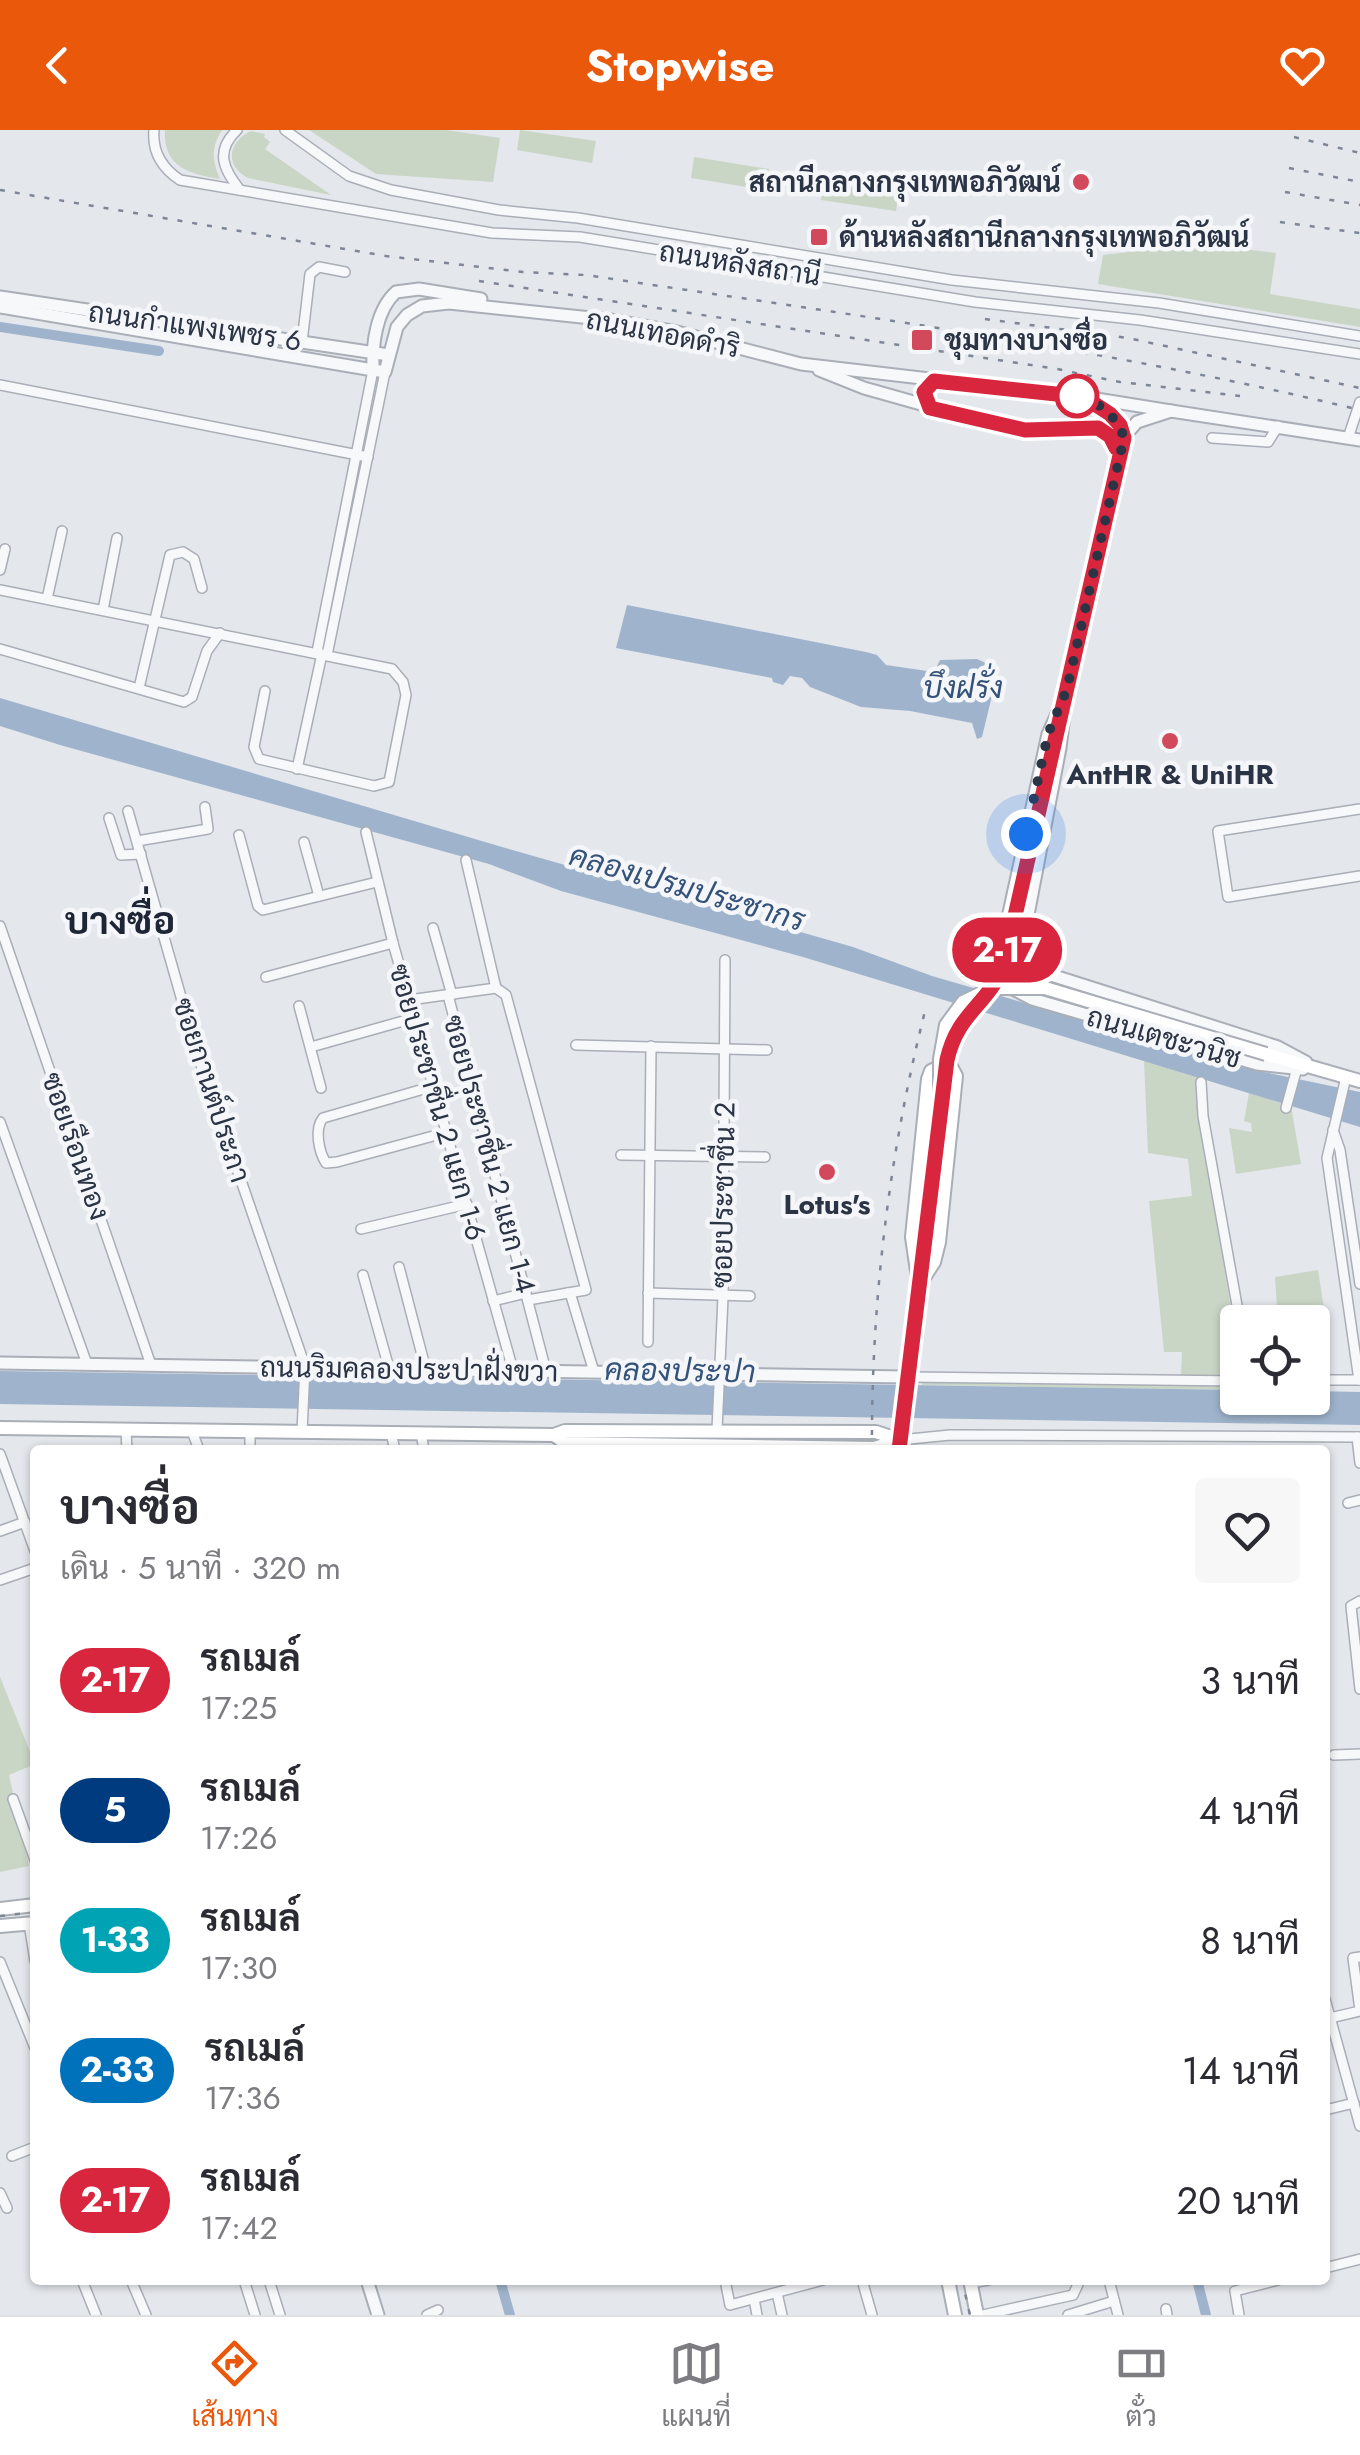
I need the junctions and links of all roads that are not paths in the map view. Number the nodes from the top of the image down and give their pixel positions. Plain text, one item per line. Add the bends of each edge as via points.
1 (154, 130) edge
2 (237, 130) edge
3 (285, 130) edge
4 (240, 190) junction
5 (346, 272) dead end
6 (0, 296) edge
7 (0, 307) edge
8 (524, 309) junction
9 (1360, 336) edge
10 (302, 342) junction
11 (372, 352) junction
12 (1360, 354) edge
13 (389, 355) junction
14 (801, 364) junction
15 (379, 371) junction
16 (934, 381) junction
17 (0, 385) edge
18 (1084, 397) junction
19 (1360, 402) edge
20 (930, 408) junction
21 (1171, 411) junction
22 (1278, 426) junction
23 (1124, 438) junction
24 (1212, 438) dead end
25 (1354, 439) edge
26 (356, 455) junction
27 (368, 457) junction
28 (1118, 462) junction
29 (62, 531) dead end
30 (117, 538) dead end
31 (5, 549) dead end
32 (0, 570) edge
33 (202, 588) dead end
34 (0, 590) edge
35 (47, 599) junction
36 (103, 610) junction
37 (155, 620) junction
38 (220, 634) junction
39 (0, 649) edge
40 (322, 654) junction
41 (139, 688) junction
42 (266, 691) dead end
43 (1066, 693) junction
44 (297, 768) junction
45 (205, 806) dead end
46 (1360, 809) edge
47 (128, 811) dead end
48 (109, 818) dead end
49 (366, 832) dead end
50 (238, 834) dead end
51 (137, 841) junction
52 (304, 842) dead end
53 (140, 854) junction
54 (466, 860) dead end
55 (1360, 876) edge
56 (377, 882) junction
57 (319, 896) junction
58 (0, 926) edge
59 (433, 928) dead end
60 (1005, 929) junction
61 (1024, 934) junction
62 (393, 943) junction
63 (725, 960) dead end
64 (266, 976) dead end
65 (496, 988) junction
66 (992, 988) junction
67 (450, 995) junction
68 (410, 1000) junction
69 (299, 1006) dead end
70 (414, 1018) junction
71 (576, 1045) dead end
72 (652, 1046) junction
73 (311, 1047) junction
74 (724, 1049) junction
75 (767, 1050) dead end
76 (1322, 1071) junction
77 (1296, 1072) junction
78 (1350, 1081) edge
79 (1201, 1082) dead end
80 (434, 1086) junction
81 (321, 1088) dead end
82 (1286, 1108) dead end
83 (0, 1122) edge
84 (1333, 1125) junction
85 (448, 1132) junction
86 (649, 1155) junction
87 (622, 1156) dead end
88 (724, 1157) junction
89 (766, 1157) dead end
90 (467, 1204) junction
91 (361, 1229) dead end
92 (399, 1267) dead end
93 (363, 1275) dead end
94 (1360, 1284) edge
95 (919, 1285) junction
96 (648, 1293) junction
97 (568, 1294) junction
98 (527, 1296) junction
99 (750, 1296) dead end
100 (722, 1297) junction
101 (492, 1300) junction
102 (1237, 1305) edge
103 (648, 1342) dead end
104 (0, 1363) edge
105 (86, 1364) junction
106 (151, 1365) junction
107 (388, 1368) junction
108 (305, 1370) junction
109 (426, 1370) junction
110 (513, 1370) junction
111 (546, 1371) junction
112 (594, 1372) junction
113 (718, 1376) junction
114 (907, 1379) junction
115 (1220, 1380) edge
116 (1330, 1380) edge
117 (1359, 1380) edge
118 (717, 1425) junction
119 (0, 1428) edge
120 (126, 1430) junction
121 (192, 1431) junction
122 (250, 1432) junction
123 (302, 1432) junction
124 (391, 1433) junction
125 (421, 1433) junction
126 (493, 1434) junction
127 (1037, 1437) junction
128 (1358, 1437) edge
129 (1107, 1438) junction
130 (1194, 1438) junction
131 (561, 1443) edge
132 (127, 1445) edge
133 (196, 1445) edge
134 (250, 1445) edge
135 (393, 1445) edge
136 (423, 1445) edge
137 (496, 1445) edge
138 (642, 1445) edge
139 (900, 1445) edge
140 (1036, 1445) edge
141 (1107, 1445) edge
142 (1195, 1445) edge
143 (0, 1454) edge
144 (1360, 1463) edge
145 (1360, 1500) edge
146 (1348, 1502) dead end
147 (24, 1522) junction
148 (0, 1531) edge
149 (30, 1538) edge
150 (30, 1570) edge
151 (0, 1580) edge
152 (1360, 1601) edge
153 (1358, 1651) edge
154 (1360, 1689) edge
155 (1334, 1754) dead end
156 (1360, 1754) edge
157 (12, 1798) dead end
158 (30, 1847) edge
159 (30, 1906) edge
160 (0, 1908) edge
161 (30, 1923) edge
162 (0, 1926) edge
163 (1360, 1957) edge
164 (0, 1962) edge
165 (1360, 2011) edge
166 (1330, 2018) joint
167 (30, 2036) edge
168 (1354, 2103) junction
169 (1330, 2109) edge
170 (1360, 2126) edge
171 (30, 2149) edge
172 (12, 2156) dead end
173 (0, 2194) edge
174 (7, 2208) dead end
175 (1360, 2259) edge
176 (1330, 2267) edge
177 (84, 2285) edge
178 (132, 2285) edge
179 (246, 2285) edge
180 (271, 2285) edge
181 (369, 2285) edge
182 (726, 2285) edge
183 (805, 2285) edge
184 (863, 2285) edge
185 (949, 2285) edge
186 (972, 2285) edge
187 (1078, 2285) edge
188 (1110, 2285) edge
189 (1245, 2285) edge
190 (777, 2293) junction
191 (754, 2299) junction
192 (1114, 2302) junction
193 (438, 2310) dead end
194 (1068, 2314) edge
195 (96, 2315) edge
196 (146, 2315) edge
197 (255, 2315) edge
198 (280, 2315) edge
199 (378, 2315) edge
200 (428, 2315) edge
201 (757, 2315) edge
202 (782, 2315) edge
203 (872, 2315) edge
204 (955, 2315) edge
205 (980, 2315) edge
206 (1118, 2315) edge
207 (1240, 2315) edge

1 - 4 street, ถนนหลังสถานี via 155,150 170,174
2 - 4 street via 222,159
3 - 9 street, ถนนหลังสถานี via 349,176 391,190 952,280
4 - 12 street, ถนนหลังสถานี via 492,234 580,236 975,302
5 - 10 street via 319,267 310,274
6 - 10 street, ถนนกำแพงเพชร 6
7 - 15 street, ถนนกำแพงเพชร 6
8 - 11 street, ถนนเทอดดำริ via 408,288 389,299
8 - 13 street, ถนนเทอดดำริ via 422,306 397,327
8 - 14 street, ถนนเทอดดำริ via 678,332
10 - 11 street, ถนนกำแพงเพชร 6
11 - 13 street, ถนนกำแพงเพชร 6
11 - 15 street, ถนนเทอดดำริ
13 - 15 street, ถนนเทอดดำริ
14 - 16 street, ถนนเทอดดำริ
14 - 20 street, ถนนเทอดดำริ
15 - 26 street
15 - 27 street
16 - 18 street, ถนนเทอดดำริ
16 - 20 street via 924,392
17 - 26 street
18 - 21 street, ถนนเทอดดำริ
18 - 23 street via 1110,414
19 - 25 street
20 - 28 street, ถนนเทอดดำริ via 1025,430 1098,428 1113,440
21 - 22 street, ถนนเทอดดำริ
21 - 23 street via 1138,422
22 - 24 street via 1268,442
22 - 25 street, ถนนเทอดดำริ
23 - 28 street
26 - 27 street
26 - 40 street
27 - 40 street
28 - 43 street
29 - 35 street
30 - 36 street
31 - 32 street
33 - 37 street via 194,559 183,552 170,555
34 - 35 street
35 - 36 street
36 - 37 street
37 - 38 street
37 - 41 street
38 - 40 street
38 - 41 street via 188,700
39 - 41 street
40 - 44 street
40 - 44 street via 392,669 403,682 392,773 389,782 374,786
42 - 44 street via 254,754
43 - 60 street via 1048,734
43 - 61 street
43 - 66 street, bridge via 1004,964
45 - 51 street via 208,829
46 - 55 street via 1218,831 1228,897
47 - 51 street, ซอยกานต์ประภา
48 - 53 street via 122,856
49 - 56 street, ซอยประชาชื่น 2 แยก 1-6
50 - 57 street via 263,910
51 - 53 street, ซอยกานต์ประภา
52 - 57 street
53 - 108 street, ซอยกานต์ประภา via 198,1053
54 - 65 street
56 - 57 street
56 - 62 street, ซอยประชาชื่น 2 แยก 1-6
58 - 106 street, ซอยเรือนทอง
59 - 67 street, ซอยประชาชื่น 2 แยก 1-4
60 - 61 street
60 - 77 street, ถนนเตชะวนิช via 1004,974 1032,1000
61 - 76 street, ถนนเตชะวนิช via 1027,960 1048,974 1278,1046
62 - 64 street
62 - 68 street, ซอยประชาชื่น 2 แยก 1-6
63 - 74 street, ซอยประชาชื่น 2
65 - 67 street
65 - 97 street via 506,995 586,1290
66 - 76 main road, ถนนเตชะวนิช, bridge via 1045,988
66 - 95 main road, bridge via 951,1041
67 - 68 street
67 - 98 street, ซอยประชาชื่น 2 แยก 1-4
68 - 70 street, ซอยประชาชื่น 2 แยก 1-6
69 - 73 street
70 - 73 street
70 - 80 street, ซอยประชาชื่น 2 แยก 1-6
71 - 72 street
72 - 74 street
72 - 86 street
73 - 81 street
74 - 75 street
74 - 88 street, ซอยประชาชื่น 2
76 - 77 street, ถนนเตชะวนิช
76 - 78 main road, ถนนเตชะวนิช
77 - 82 street
78 - 84 street
79 - 102 street
80 - 85 street, ซอยประชาชื่น 2 แยก 1-6
80 - 85 street via 322,1118 322,1157 332,1163
83 - 105 street
84 - 94 street
84 - 117 street via 1328,1173
85 - 90 street, ซอยประชาชื่น 2 แยก 1-6
86 - 87 street
86 - 88 street
86 - 96 street
88 - 89 street
88 - 100 street, ซอยประชาชื่น 2
90 - 91 street
90 - 101 street, ซอยประชาชื่น 2 แยก 1-6
92 - 109 street
93 - 107 street
95 - 95 main road via 912,1236 928,1079 936,1067 951,1066 956,1076 941,1222 934,1262
95 - 114 main road
96 - 100 street
96 - 103 street
97 - 98 street
97 - 112 street
98 - 101 street
98 - 111 street, ซอยประชาชื่น 2 แยก 1-4
99 - 100 street
100 - 113 street, ซอยประชาชื่น 2
101 - 110 street, ซอยประชาชื่น 2 แยก 1-6
104 - 105 street, ถนนริมคลองประปาฝั่งขวา
105 - 106 street, ถนนริมคลองประปาฝั่งขวา
106 - 108 street, ถนนริมคลองประปาฝั่งขวา
107 - 108 street, ถนนริมคลองประปาฝั่งขวา
107 - 109 street, ถนนริมคลองประปาฝั่งขวา
108 - 123 street, ซอยกานต์ประภา
109 - 110 street, ถนนริมคลองประปาฝั่งขวา
110 - 111 street, ถนนริมคลองประปาฝั่งขวา
111 - 112 street, ถนนริมคลองประปาฝั่งขวา
112 - 113 street, ถนนริมคลองประปาฝั่งขวา
113 - 114 street, ถนนริมคลองประปาฝั่งขวา
113 - 118 street, ซอยประชาชื่น 2
114 - 115 street, ถนนริมคลองประปาฝั่งขวา
114 - 139 main road
116 - 117 street
118 - 131 main road via 566,1431
118 - 139 main road via 876,1432
119 - 120 main road
120 - 121 main road
120 - 132 street
121 - 122 main road
121 - 133 street
122 - 123 main road
122 - 134 street
123 - 124 main road
124 - 125 main road
124 - 135 street
125 - 126 main road
125 - 136 street
126 - 131 main road
126 - 137 street
127 - 129 street
127 - 139 street via 950,1435
127 - 140 street
128 - 130 street
128 - 144 street
129 - 130 street
129 - 141 street
130 - 142 street
131 - 138 main road
143 - 147 street
145 - 146 street
147 - 148 street
147 - 149 street
150 - 151 street
152 - 153 street via 1352,1606
153 - 154 street
155 - 156 street
157 - 158 street
159 - 160 main road
161 - 162 main road
163 - 165 street via 1353,1958
164 - 167 street
165 - 166 street
166 - 168 street
168 - 169 street
168 - 170 street
171 - 172 street
173 - 174 street
175 - 176 street
177 - 195 street
178 - 196 street
179 - 197 street
180 - 198 street
181 - 199 street
182 - 191 street via 730,2304
183 - 190 street
184 - 203 street
185 - 204 main road
186 - 205 main road
187 - 205 street via 1073,2296
188 - 192 street
189 - 207 street via 1235,2291
190 - 191 street
190 - 202 street
191 - 201 street
192 - 194 street
192 - 206 street
193 - 200 street

